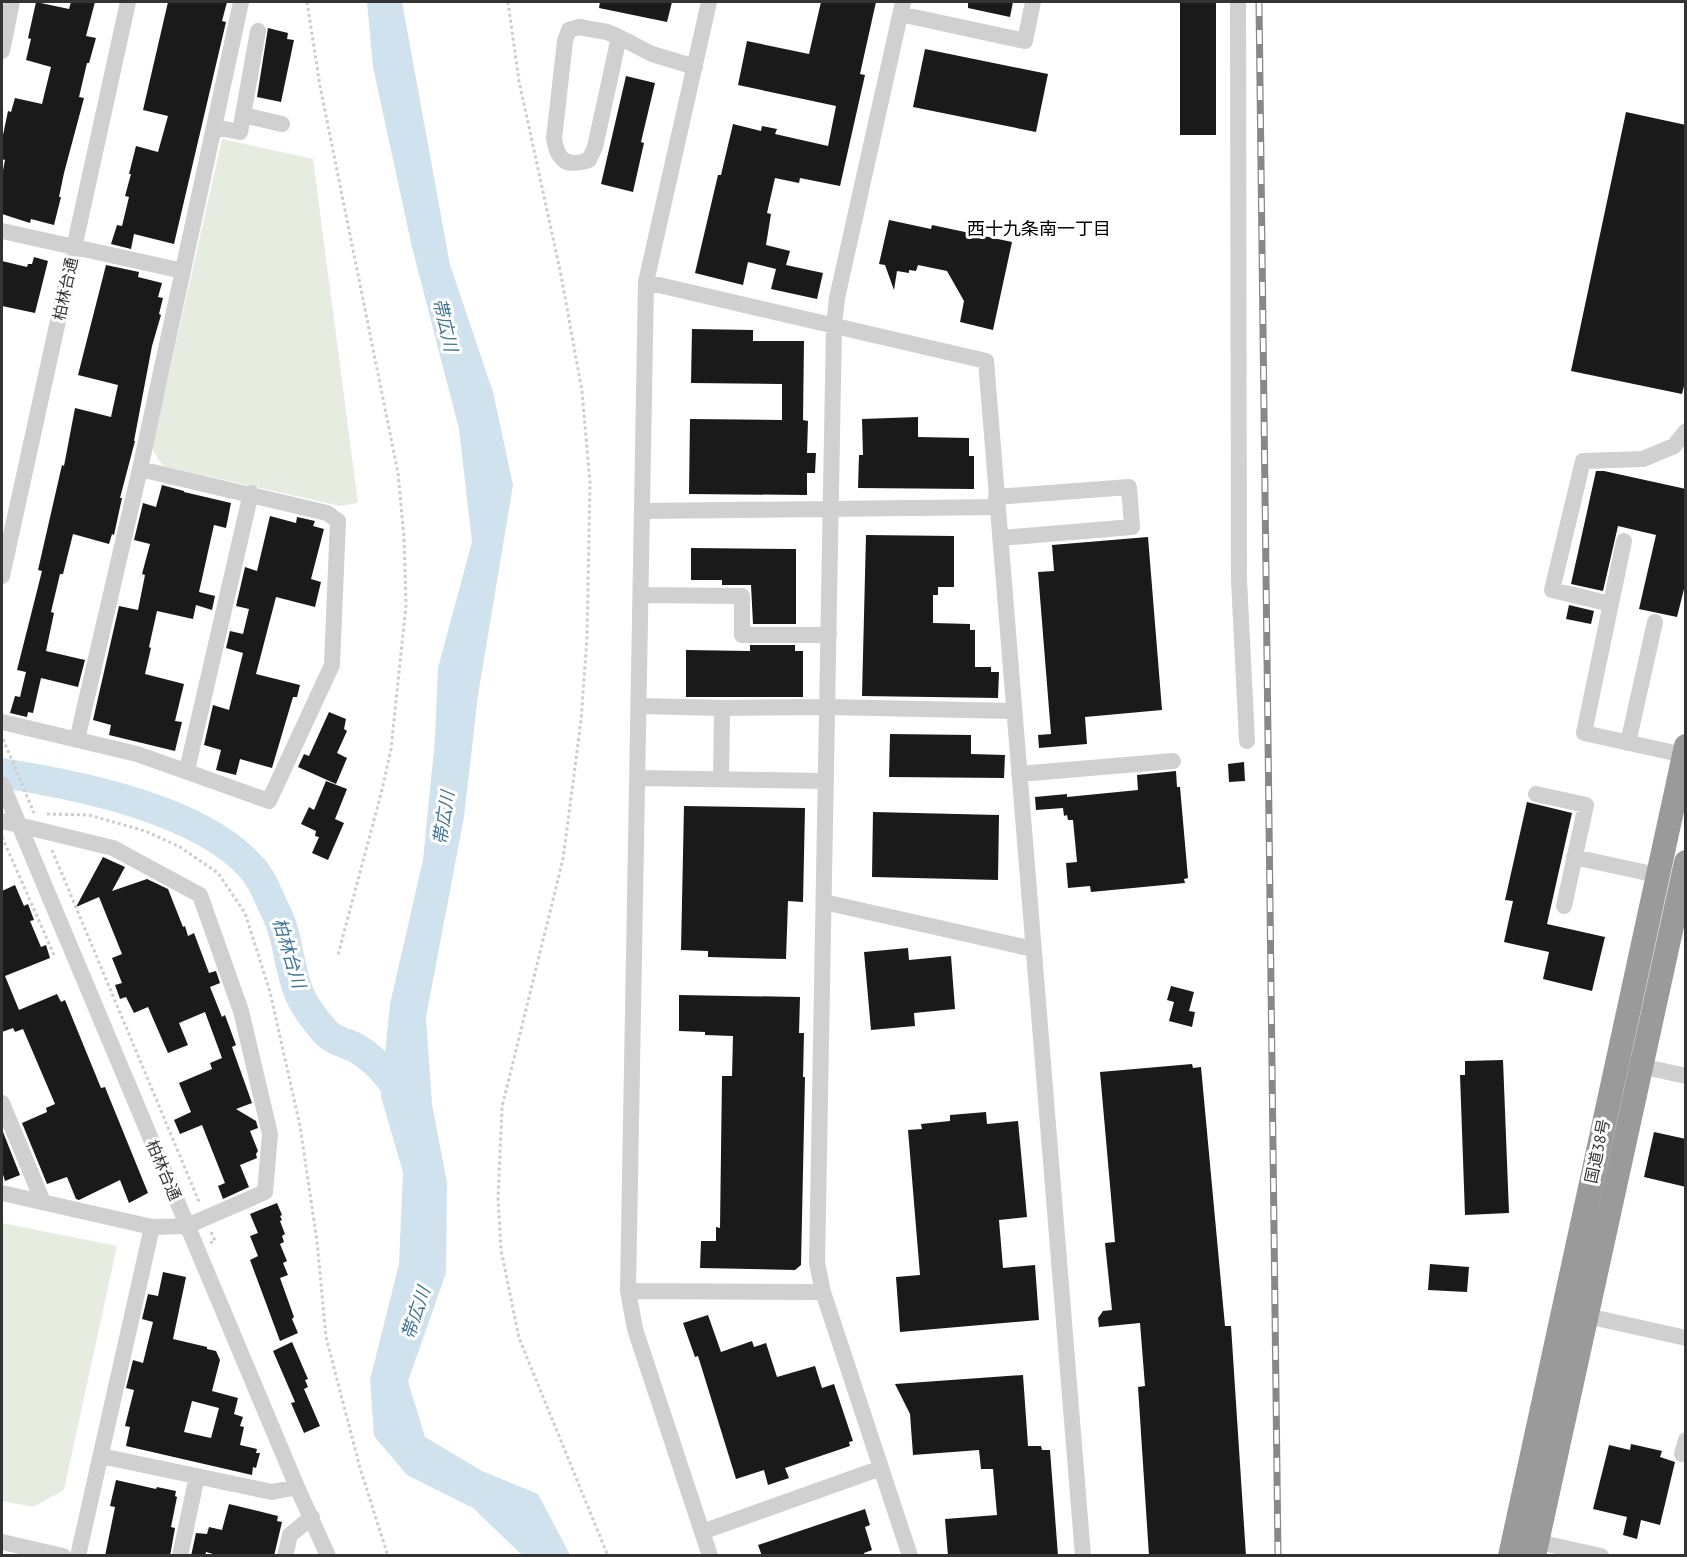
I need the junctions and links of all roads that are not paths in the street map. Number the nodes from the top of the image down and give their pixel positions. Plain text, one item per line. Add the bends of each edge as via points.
1 (12, 2) edge
2 (128, 2) edge
3 (241, 2) edge
4 (709, 2) edge
5 (1034, 2) edge
6 (1238, 2) edge
7 (902, 8) edge
8 (258, 31) dead end
9 (619, 37) junction
10 (2, 51) edge
11 (694, 67) junction
12 (243, 115) junction
13 (282, 124) dead end
14 (215, 127) junction
15 (2, 231) edge
16 (74, 247) junction
17 (183, 271) junction
18 (646, 282) junction
19 (834, 325) junction
20 (1686, 431) edge
21 (140, 469) junction
22 (251, 493) junction
23 (997, 502) junction
24 (832, 508) junction
25 (642, 511) junction
26 (1000, 538) junction
27 (1624, 541) dead end
28 (2, 576) edge
29 (641, 595) junction
30 (1611, 604) junction
31 (1655, 622) dead end
32 (829, 635) junction
33 (639, 706) junction
34 (828, 707) junction
35 (722, 708) junction
36 (1014, 711) junction
37 (2, 722) edge
38 (76, 740) junction
39 (1247, 741) dead end
40 (1628, 743) junction
41 (1685, 751) edge
42 (1173, 761) dead end
43 (186, 770) junction
44 (1019, 774) junction
45 (637, 778) junction
46 (722, 779) junction
47 (826, 781) junction
48 (4, 791) edge
49 (1536, 794) dead end
50 (10, 823) edge
51 (1574, 857) junction
52 (1686, 861) edge
53 (1657, 875) junction
54 (824, 902) junction
55 (1564, 906) dead end
56 (1033, 949) junction
57 (1616, 1061) junction
58 (1641, 1066) junction
59 (1686, 1076) edge
60 (2, 1103) edge
61 (2, 1193) edge
62 (43, 1202) junction
63 (187, 1226) junction
64 (152, 1227) junction
65 (628, 1291) junction
66 (823, 1292) junction
67 (1563, 1310) junction
68 (1586, 1316) junction
69 (1686, 1338) edge
70 (100, 1455) junction
71 (881, 1468) junction
72 (197, 1476) junction
73 (297, 1487) junction
74 (312, 1517) junction
75 (702, 1532) junction
76 (2, 1542) edge
77 (1524, 1547) edge
78 (63, 1556) edge
79 (78, 1556) edge
80 (180, 1556) edge
81 (285, 1556) edge
82 (328, 1556) edge
83 (710, 1556) edge
84 (910, 1556) edge
85 (1083, 1556) edge
86 (1601, 1556) edge

1 - 10 street
2 - 16 street, 柏林台通
3 - 14 street
4 - 11 street
5 - 7 street via 1025,41
6 - 39 street via 1239,580
7 - 19 street
8 - 12 street
9 - 9 street via 579,27 569,30 554,140 557,154 564,160 578,164 589,160 595,147
9 - 11 street via 652,54
11 - 18 street
12 - 13 street
12 - 14 street via 240,132
14 - 17 street
15 - 16 street
16 - 17 street
16 - 28 street, 柏林台通
17 - 21 street
18 - 19 street
18 - 25 street
19 - 23 street via 986,361
19 - 24 street
20 - 30 street via 1674,446 1643,459 1583,461 1552,590
21 - 22 street
21 - 38 street
22 - 43 street
22 - 43 street via 327,513 338,521 332,665 269,801
23 - 24 street
23 - 26 street
23 - 26 street via 1129,487 1132,527
24 - 25 street
24 - 32 street
25 - 29 street
26 - 36 street
27 - 30 street
29 - 32 street via 742,596 742,634
29 - 33 street
30 - 40 street via 1584,733
31 - 40 street
32 - 34 street
33 - 35 street
33 - 45 street
34 - 35 street
34 - 36 street
34 - 47 street
35 - 46 street
36 - 44 street
37 - 38 street
38 - 43 street
40 - 41 street
41 - 53 highway, 国道38号
42 - 44 street
44 - 56 street
45 - 46 street
45 - 65 street
46 - 47 street
47 - 54 street
48 - 50 street, 柏林台通
49 - 51 street via 1586,805
50 - 63 street, 柏林台通
50 - 63 street via 113,848 200,895 241,1011 270,1134 265,1192
51 - 53 street
51 - 55 street
52 - 58 highway, 国道38号
53 - 57 highway, 国道38号
54 - 56 street
54 - 66 street via 817,1263
56 - 85 street
57 - 58 street
57 - 67 highway, 国道38号
58 - 59 street
58 - 68 highway, 国道38号
60 - 62 street
61 - 62 street
62 - 64 street
63 - 64 street
63 - 73 street, 柏林台通
64 - 70 street
65 - 66 street
65 - 75 street via 635,1329
66 - 71 street
67 - 68 street
67 - 77 highway, 国道38号
68 - 69 street
68 - 77 highway, 国道38号
70 - 72 street
70 - 79 street
71 - 75 street
71 - 84 street
72 - 73 street via 272,1492
72 - 80 street
73 - 74 street, 柏林台通
74 - 81 street via 290,1535
74 - 82 street, 柏林台通
75 - 83 street
76 - 78 street
77 - 86 street

